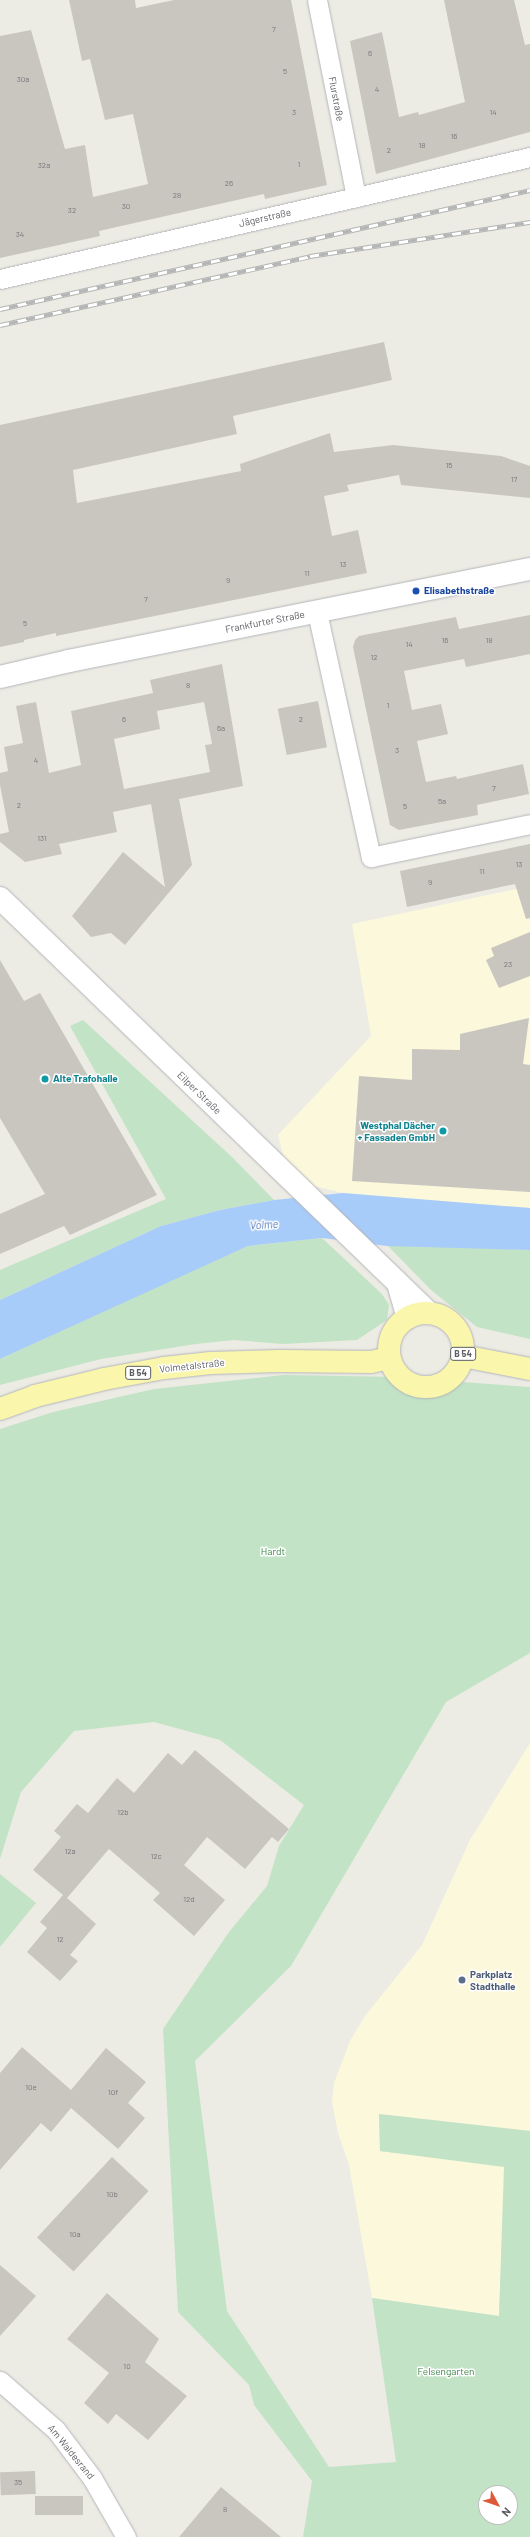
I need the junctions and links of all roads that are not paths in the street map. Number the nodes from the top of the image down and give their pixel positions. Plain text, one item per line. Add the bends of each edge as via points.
1 (317, 0) edge
2 (530, 157) edge
3 (356, 197) junction
4 (0, 279) edge
5 (530, 569) edge
6 (317, 612) junction
7 (0, 677) edge
8 (530, 824) edge
9 (0, 898) edge
10 (419, 1316) junction
11 (463, 1356) junction
12 (390, 1358) junction
13 (530, 1369) edge
14 (0, 1409) edge
15 (0, 2381) edge
16 (126, 2537) edge

1 - 3 street, Flurstraße
2 - 3 street, Jägerstraße
3 - 4 street, Jägerstraße
5 - 6 street, Frankfurter Straße
6 - 7 street, Frankfurter Straße
6 - 8 street via 371,857
9 - 10 street, Eilper Straße via 399,1286 419,1301
10 - 11 main road, B 54 via 443,1317 453,1325 460,1335
10 - 12 main road via 392,1336
11 - 12 main road, B 54 via 453,1376 442,1384 422,1388 410,1384 400,1376
11 - 13 main road, B 54
12 - 14 main road, Volmetalstraße / B 54 via 371,1362 280,1361 164,1368 35,1396
15 - 16 street, Am Waldesrand via 56,2430 92,2478

